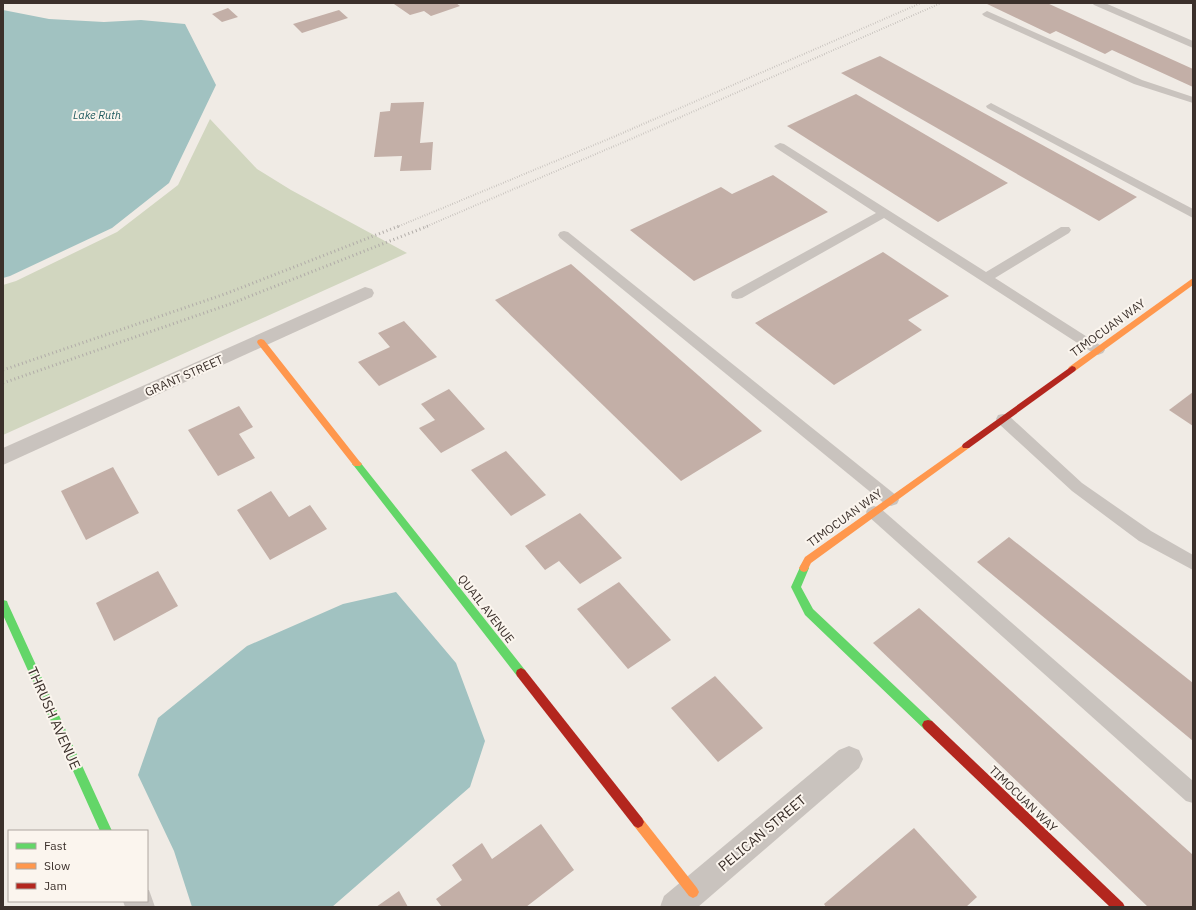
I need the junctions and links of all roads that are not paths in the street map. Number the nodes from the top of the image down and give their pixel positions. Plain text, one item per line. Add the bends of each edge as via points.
1 (1097, 3) edge
2 (987, 14) dead end
3 (1193, 45) edge
4 (1193, 100) edge
5 (991, 106) dead end
6 (780, 146) dead end
7 (884, 213) junction
8 (1193, 214) edge
9 (1065, 230) dead end
10 (564, 235) dead end
11 (986, 278) junction
12 (1192, 283) edge
13 (365, 293) dead end
14 (737, 295) dead end
15 (260, 342) junction
16 (1098, 350) junction
17 (1003, 418) junction
18 (3, 457) edge
19 (891, 500) junction
20 (874, 512) junction
21 (1193, 563) edge
22 (3, 604) edge
23 (849, 759) dead end
24 (1193, 794) edge
25 (106, 830) edge
26 (684, 900) edge
27 (1119, 907) edge

1 - 3 lane
2 - 4 lane via 1138,82
5 - 8 lane
6 - 7 lane
7 - 11 lane
7 - 14 lane
9 - 11 lane
10 - 19 lane
11 - 16 lane
12 - 16 street, TIMOCUAN WAY
13 - 15 street, GRANT STREET
15 - 18 street, GRANT STREET
15 - 26 street, QUAIL AVENUE
16 - 17 street, TIMOCUAN WAY
17 - 19 street, TIMOCUAN WAY
17 - 21 lane via 1077,486 1145,536
19 - 20 street, TIMOCUAN WAY
20 - 24 lane
20 - 27 street, TIMOCUAN WAY via 808,560 796,586 809,612
22 - 25 street, THRUSH AVENUE
23 - 26 street, PELICAN STREET

